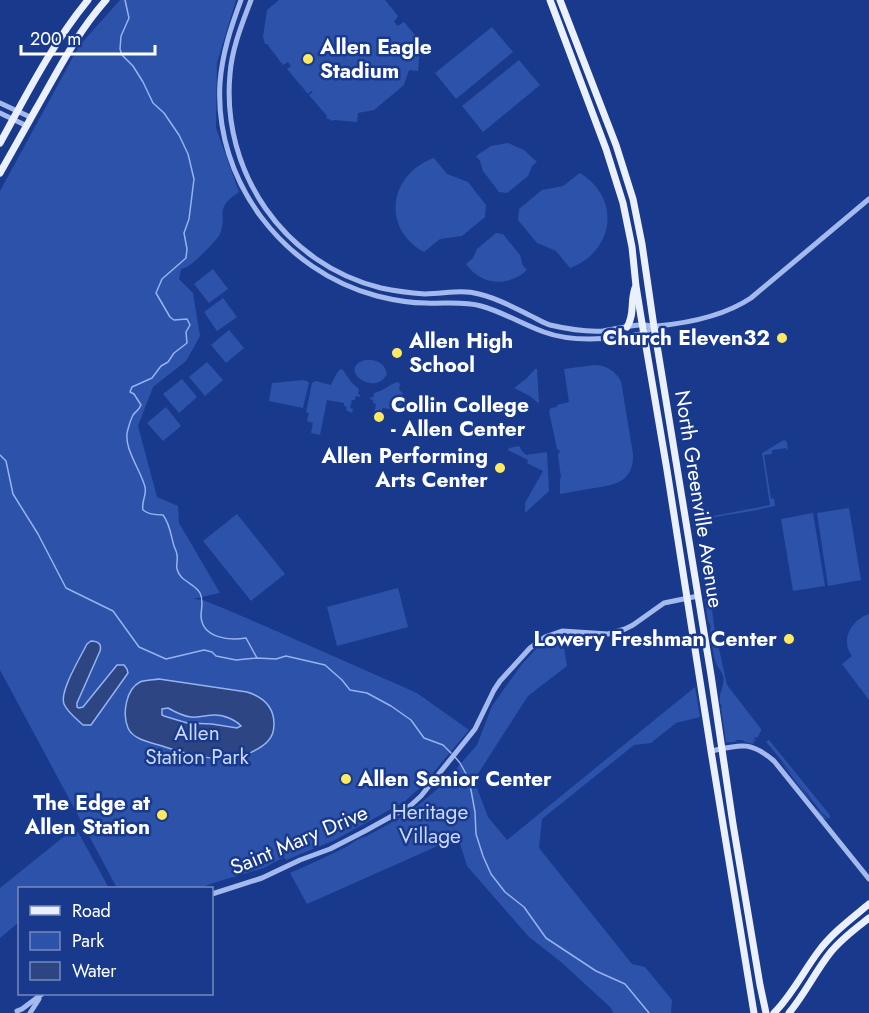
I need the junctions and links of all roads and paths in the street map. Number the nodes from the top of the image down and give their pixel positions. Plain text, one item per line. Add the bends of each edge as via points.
1 (106, 0) edge
2 (550, 0) edge
3 (560, 0) edge
4 (87, 1) edge
5 (241, 2) edge
6 (250, 3) edge
7 (97, 11) junction
8 (0, 103) edge
9 (17, 111) junction
10 (0, 113) edge
11 (30, 117) junction
12 (13, 119) junction
13 (25, 125) junction
14 (0, 143) edge
15 (0, 174) edge
16 (869, 199) edge
17 (636, 286) junction
18 (642, 324) junction
19 (627, 327) junction
20 (654, 327) junction
21 (644, 334) junction
22 (678, 469) junction
23 (667, 470) junction
24 (698, 596) junction
25 (687, 598) junction
26 (722, 749) junction
27 (711, 751) junction
28 (869, 879) edge
29 (213, 894) edge
30 (869, 903) edge
31 (869, 918) edge
32 (823, 946) junction
33 (831, 952) junction
34 (40, 995) edge
35 (42, 995) edge
36 (762, 997) junction
37 (782, 1004) junction
38 (15, 1012) edge
39 (25, 1013) edge
40 (30, 1013) edge
41 (754, 1013) edge
42 (766, 1013) edge
43 (774, 1013) edge
44 (789, 1013) edge

1 - 7 main road
2 - 17 main road, North Greenville Avenue via 622,202
3 - 20 main road, North Greenville Avenue via 633,199
4 - 7 main road
4 - 9 main road via 67,25
5 - 6 street
5 - 21 street via 227,40 221,73 224,135 248,199 268,228 300,258 339,283 380,297 473,304 565,337
6 - 19 street via 230,72 232,130 256,195 299,245 343,274 381,288 427,294 479,293 546,324 569,330
7 - 11 main road via 69,48
8 - 9 street
9 - 11 street
9 - 12 main road
10 - 12 street
11 - 13 main road
12 - 13 street
12 - 14 main road
13 - 15 main road
16 - 20 street via 747,301 699,319
17 - 18 main road, North Greenville Avenue
17 - 19 main road
18 - 19 street
18 - 20 street
18 - 21 main road, North Greenville Avenue
20 - 21 street
20 - 22 main road, North Greenville Avenue
21 - 23 main road, North Greenville Avenue
22 - 23 main road
22 - 24 main road, North Greenville Avenue
23 - 25 main road, North Greenville Avenue
24 - 25 street, Saint Mary Drive
24 - 26 main road, North Greenville Avenue
25 - 27 main road, North Greenville Avenue
25 - 29 street, Saint Mary Drive via 664,603 633,625 608,634 562,631 545,637 500,681 472,734 410,806 340,844 262,878
26 - 27 street
26 - 28 street via 748,746 774,761
26 - 36 main road, North Greenville Avenue
27 - 41 main road, North Greenville Avenue
30 - 32 main road
31 - 33 main road
32 - 33 main road
32 - 37 main road
33 - 44 main road
34 - 38 street
35 - 40 street
36 - 37 main road
36 - 42 main road, North Greenville Avenue
37 - 43 main road
38 - 39 street

